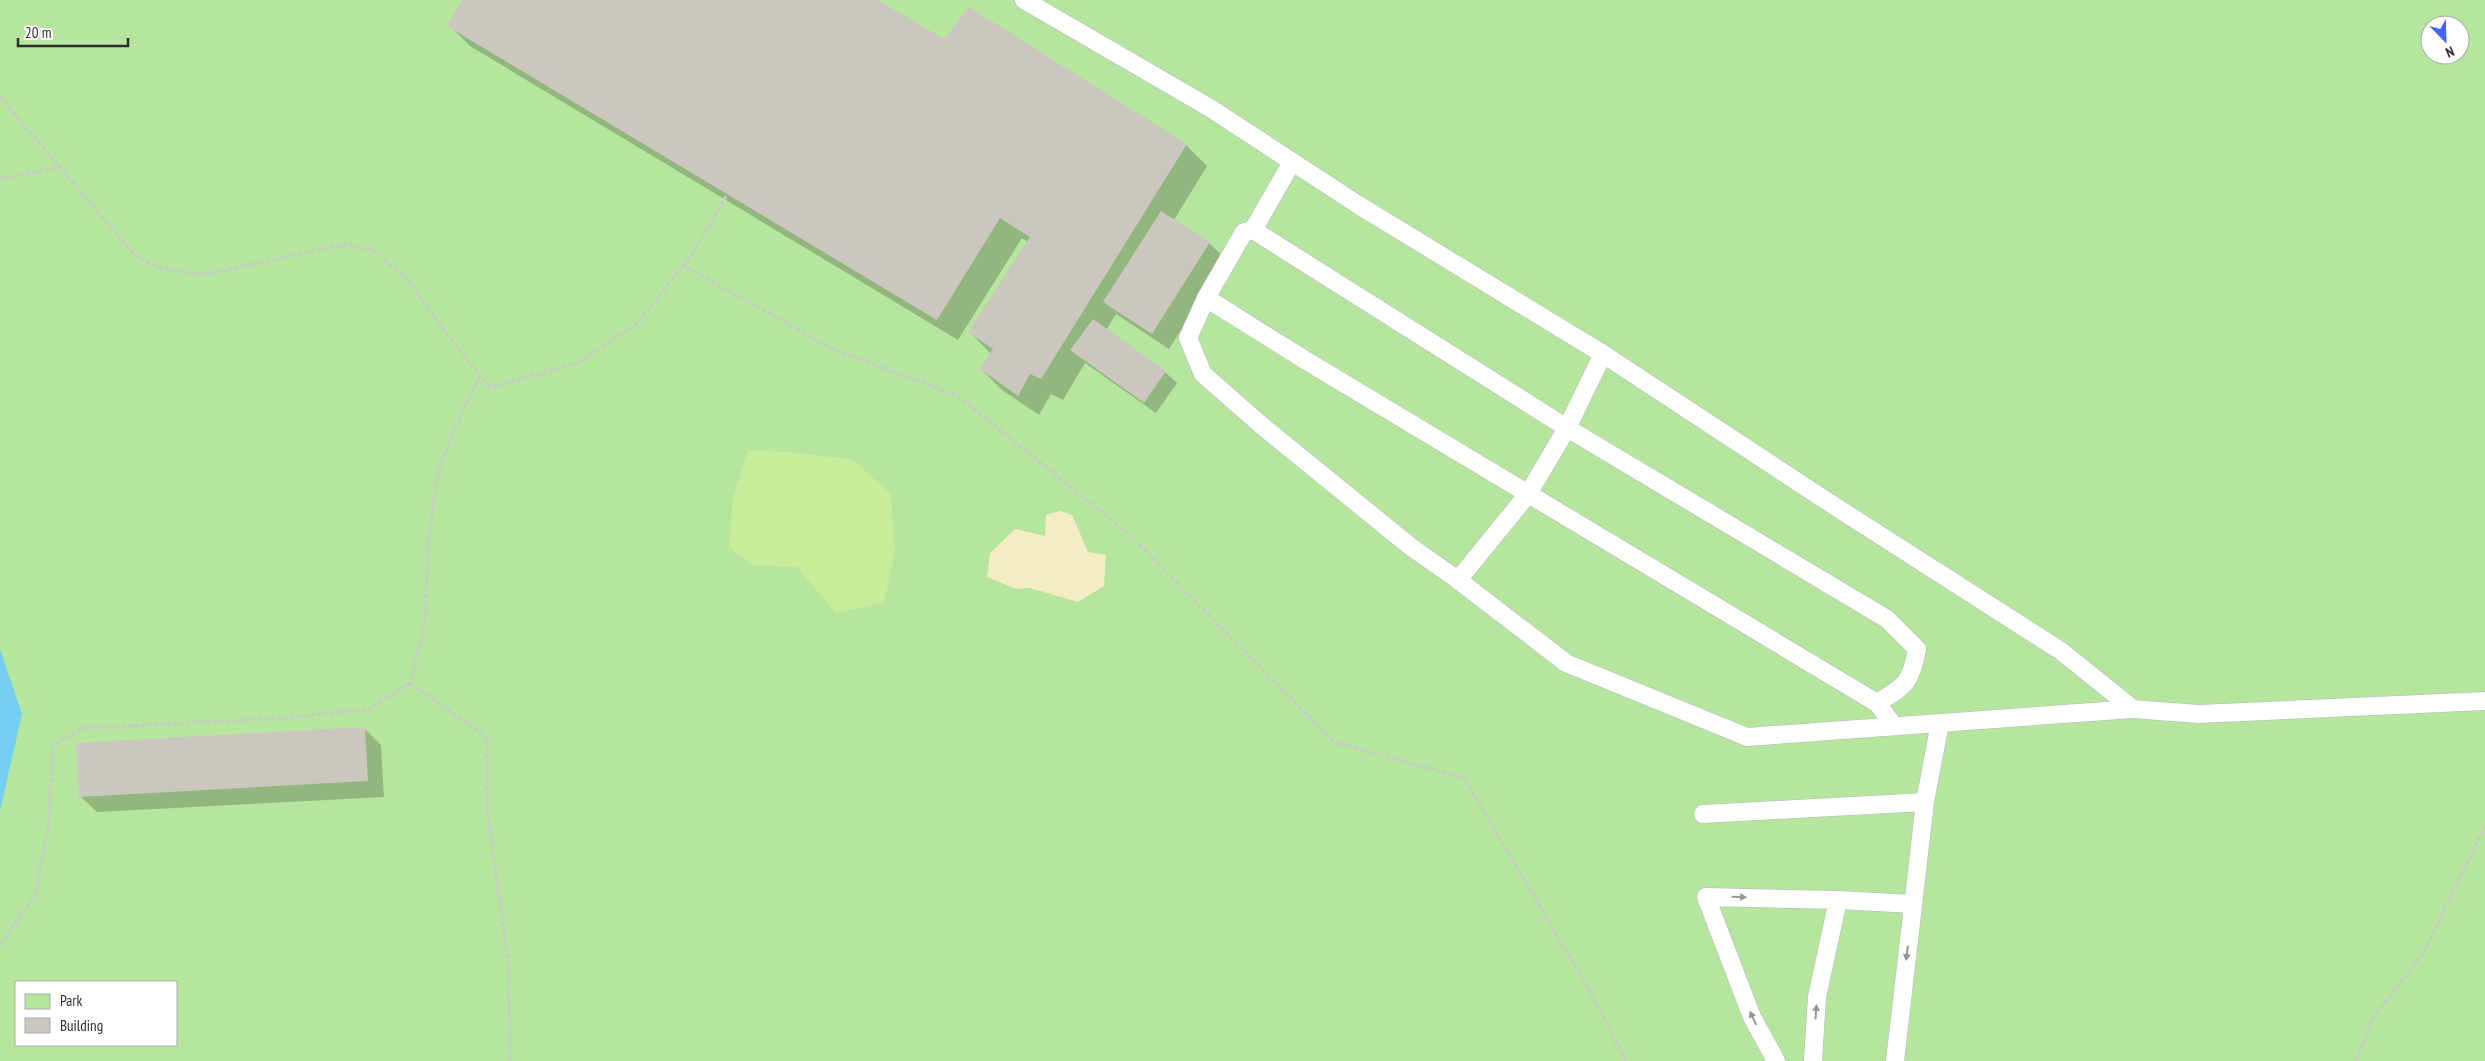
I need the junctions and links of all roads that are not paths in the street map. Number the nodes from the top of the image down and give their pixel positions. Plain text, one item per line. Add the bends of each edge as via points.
1 (1024, 0) edge
2 (1292, 162) junction
3 (1253, 230) junction
4 (1206, 298) junction
5 (1603, 354) junction
6 (1567, 428) junction
7 (1528, 494) junction
8 (1458, 580) junction
9 (2485, 701) edge
10 (1877, 703) junction
11 (2133, 709) junction
12 (1940, 723) junction
13 (1894, 726) junction
14 (1925, 802) junction
15 (1704, 814) dead end
16 (1838, 900) junction
17 (1913, 904) junction
18 (1776, 1061) edge
19 (1813, 1061) edge
20 (1895, 1061) edge

1 - 2 lane via 1210,108
2 - 3 lane
2 - 5 lane
3 - 4 lane via 1244,232
3 - 6 lane
4 - 7 lane
4 - 8 lane via 1188,338 1203,374 1389,529
5 - 6 lane
5 - 11 lane via 2061,651
6 - 7 lane
6 - 10 lane via 1887,619 1917,649 1913,672 1905,683
7 - 8 lane
7 - 10 lane
8 - 13 lane via 1566,663 1747,737
9 - 11 lane via 2198,714
10 - 13 lane
11 - 12 lane
12 - 13 lane
12 - 14 lane
14 - 15 lane
14 - 17 lane
16 - 17 lane
18 -> 16 lane via 1752,1017 1706,897
19 -> 16 lane via 1817,997
17 -> 20 lane

